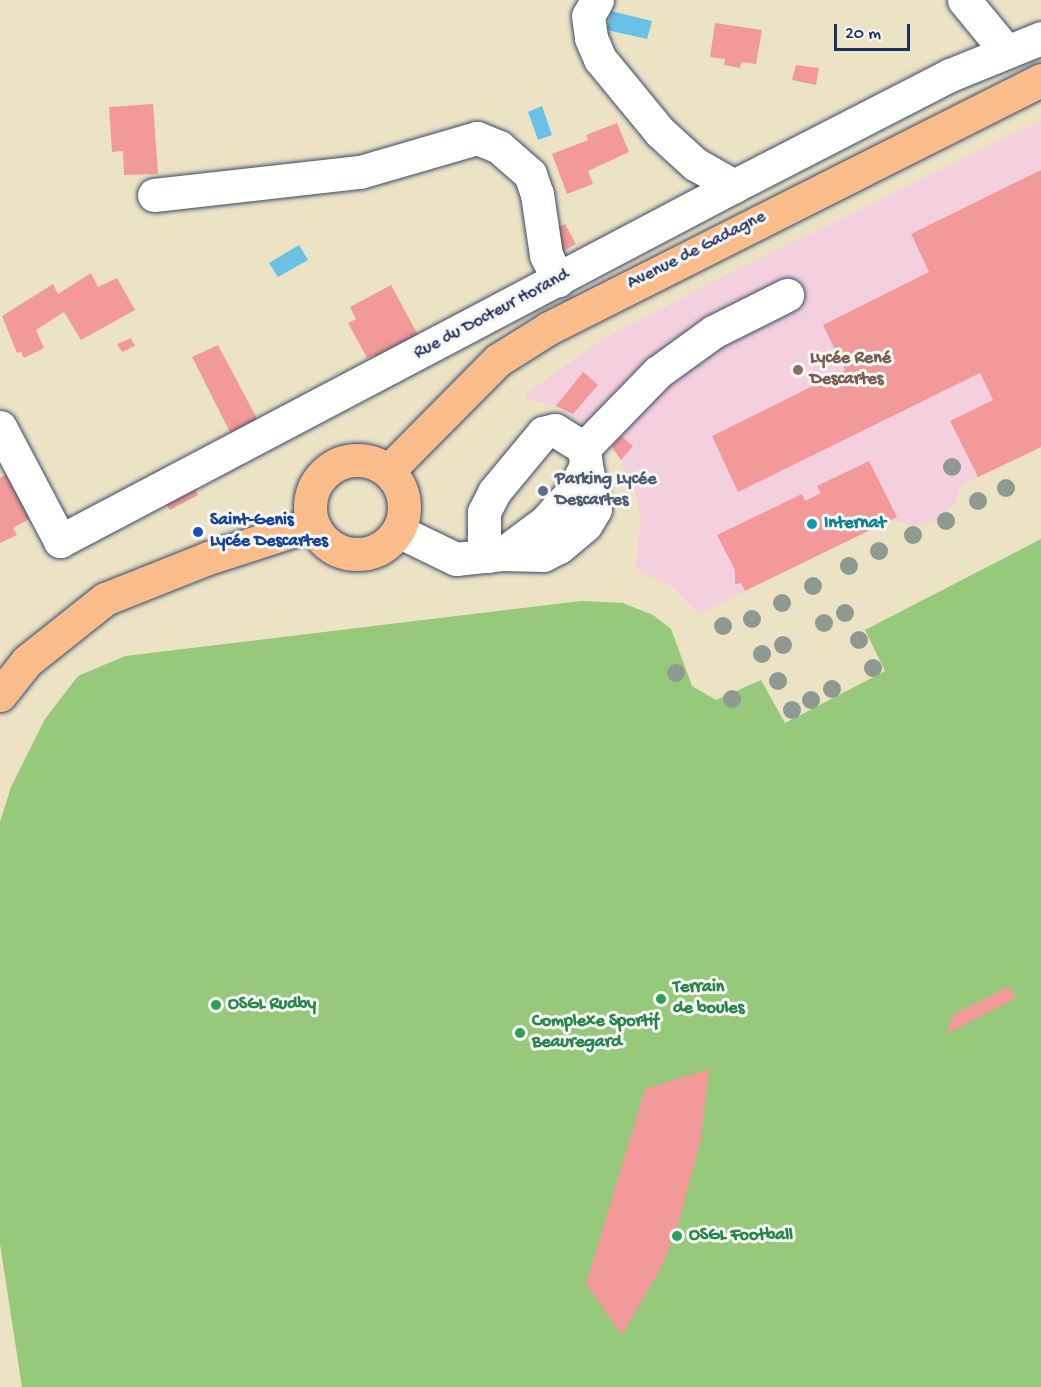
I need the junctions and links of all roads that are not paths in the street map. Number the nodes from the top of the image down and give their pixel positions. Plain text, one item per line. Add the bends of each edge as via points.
1 (597, 0) edge
2 (964, 0) edge
3 (1041, 38) edge
4 (1006, 51) junction
5 (1041, 80) edge
6 (734, 186) junction
7 (154, 195) dead end
8 (558, 280) junction
9 (787, 295) dead end
10 (0, 427) edge
11 (586, 457) junction
12 (388, 471) junction
13 (313, 524) junction
14 (398, 531) junction
15 (496, 555) junction
16 (0, 695) edge

1 - 6 street via 588,16 591,38 600,59 660,132 695,164
2 - 4 street
3 - 4 street, Rue du Docteur Horand
4 - 6 street, Rue du Docteur Horand via 950,75
5 - 12 main road, Avenue de Gadagne via 549,328 498,360
6 - 8 street, Rue du Docteur Horand
7 - 8 street via 360,172 477,138 500,147 530,174 546,255
8 - 10 street, Rue du Docteur Horand via 60,541
9 - 11 street via 713,332 658,372
11 - 15 street via 595,510 586,524 560,547 543,555
11 - 15 street via 555,430 543,433 494,492 484,512 484,538
12 - 13 main road via 366,460 341,463 330,469 314,487 310,512
12 - 14 main road via 403,495 404,513
13 - 14 main road via 329,544 354,554 379,548
13 - 16 main road via 208,558 105,599 27,661
14 - 15 street via 456,559

